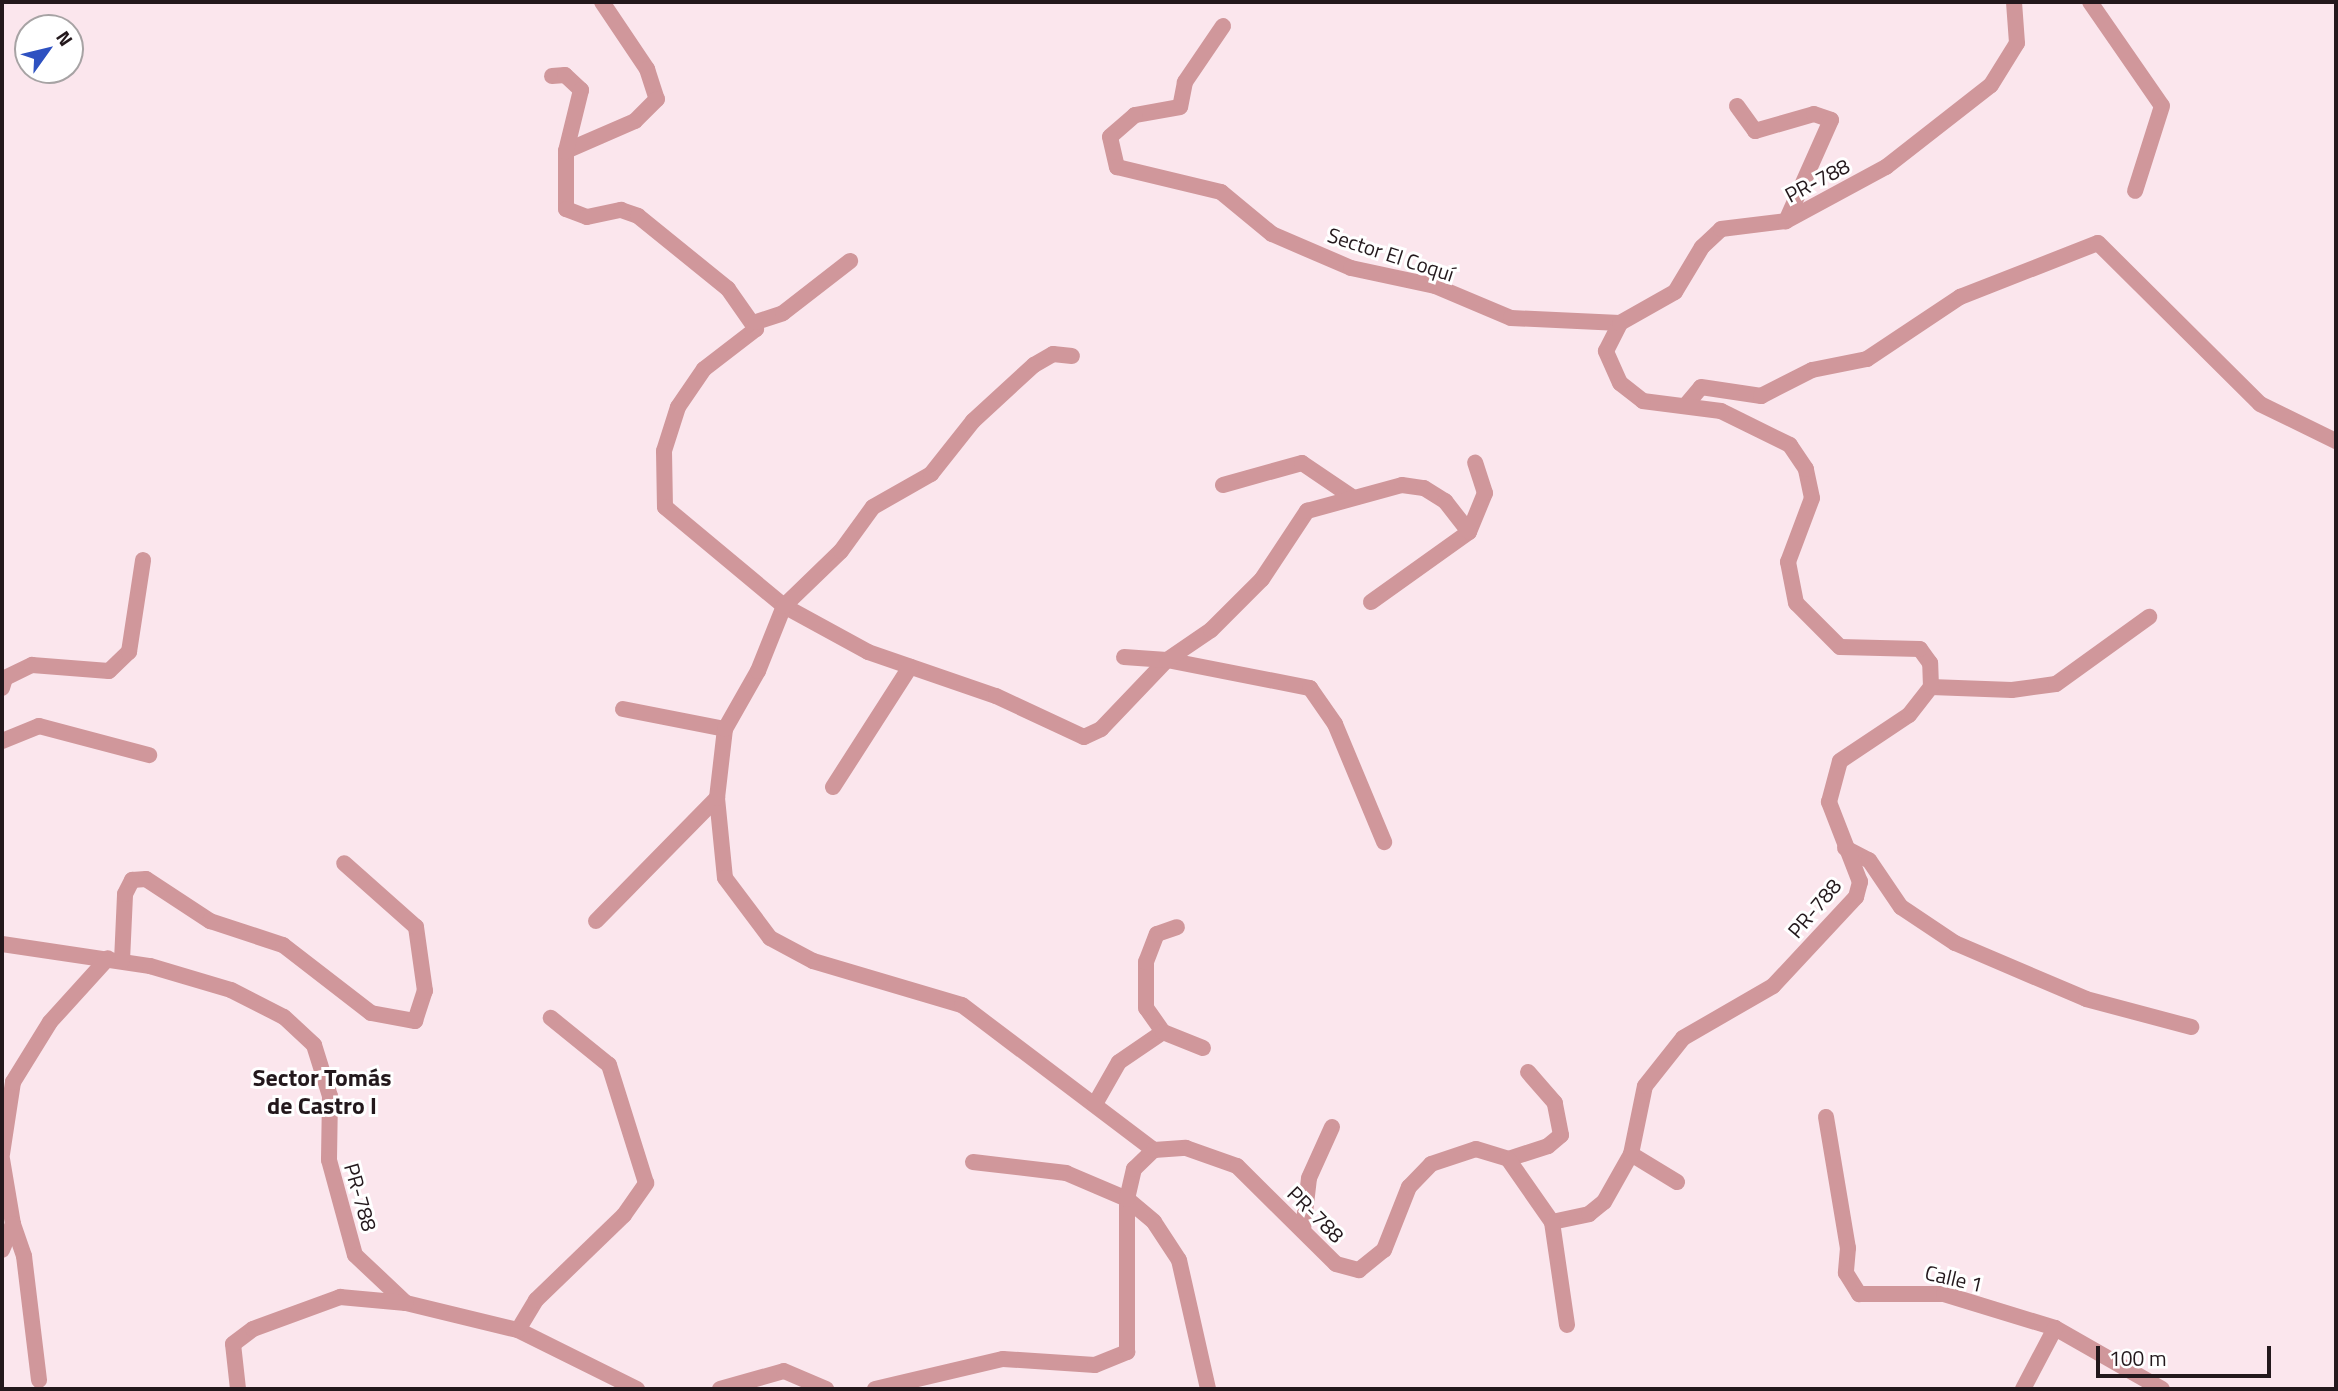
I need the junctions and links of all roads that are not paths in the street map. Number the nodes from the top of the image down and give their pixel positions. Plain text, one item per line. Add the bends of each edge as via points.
1 (602, 2) edge
2 (2014, 2) edge
3 (2091, 2) edge
4 (1223, 26) dead end
5 (552, 76) dead end
6 (1737, 106) dead end
7 (566, 151) junction
8 (2135, 191) dead end
9 (1786, 221) junction
10 (850, 261) dead end
11 (755, 322) junction
12 (1620, 323) junction
13 (1072, 356) dead end
14 (1686, 405) junction
15 (2336, 441) edge
16 (1475, 463) dead end
17 (1223, 485) dead end
18 (1352, 497) junction
19 (1469, 532) junction
20 (143, 560) dead end
21 (1371, 603) dead end
22 (783, 606) junction
23 (2149, 617) dead end
24 (1124, 657) dead end
25 (1167, 660) junction
26 (909, 667) junction
27 (1931, 687) junction
28 (2, 688) edge
29 (623, 709) dead end
30 (725, 729) junction
31 (2, 741) edge
32 (149, 755) dead end
33 (833, 787) dead end
34 (717, 798) junction
35 (1384, 842) dead end
36 (1845, 848) junction
37 (344, 863) dead end
38 (597, 921) dead end
39 (1177, 927) dead end
40 (2, 944) edge
41 (115, 960) junction
42 (551, 1018) dead end
43 (2191, 1027) dead end
44 (1163, 1032) junction
45 (1203, 1048) dead end
46 (1528, 1072) dead end
47 (1095, 1104) junction
48 (1826, 1117) dead end
49 (1332, 1127) dead end
50 (1154, 1150) junction
51 (1631, 1154) junction
52 (2, 1157) edge
53 (1508, 1159) junction
54 (973, 1162) dead end
55 (1677, 1182) dead end
56 (1127, 1199) junction
57 (1552, 1222) junction
58 (13, 1224) junction
59 (1303, 1230) junction
60 (2, 1250) edge
61 (407, 1303) junction
62 (1567, 1325) dead end
63 (2055, 1328) junction
64 (518, 1330) junction
65 (39, 1380) dead end
66 (749, 1385) edge
67 (238, 1389) edge
68 (636, 1389) edge
69 (720, 1389) edge
70 (825, 1389) edge
71 (875, 1389) edge
72 (1208, 1389) edge
73 (2023, 1389) edge
74 (2162, 1389) edge

1 - 7 street via 647,69 657,99 635,121
2 - 9 street, PR-788 / PR-788 via 2017,43 1991,85 1886,167
3 - 8 street via 2162,106
4 - 12 street, Sector El Coquí via 1185,82 1180,107 1135,115 1110,137 1117,167 1221,192 1272,234 1351,268 1435,286 1511,318
5 - 7 street via 565,75 581,90
6 - 9 street via 1745,125 1755,131 1814,114 1831,120
7 - 11 street via 566,209 587,217 621,211 638,216 728,289
9 - 12 street, PR-788 / PR-788 via 1721,229 1702,247 1675,292
10 - 11 street via 783,313
11 - 22 street via 756,329 704,369 678,407 664,451 665,507
12 - 14 street via 1606,351 1620,383 1643,401
13 - 22 street via 1053,354 1034,365 973,421 931,474 873,507 841,551
14 - 15 street via 1702,387 1761,396 1812,370 1867,359 1960,297 2098,243 2260,404
14 - 27 street via 1721,411 1790,445 1806,469 1812,498 1788,562 1796,603 1840,648 1920,649 1930,663
16 - 19 street via 1485,493
17 - 18 street via 1302,463
18 - 19 street via 1402,485 1424,488 1445,501
18 - 25 street via 1307,511 1262,579 1211,630
19 - 21 street
20 - 28 street via 129,652 109,671 32,665 5,678
22 - 26 street via 868,652
22 - 30 street via 758,671
23 - 27 street via 2056,684 2012,690
24 - 25 street
25 - 26 street via 1101,729 1084,737 996,696
25 - 35 street via 1261,673 1310,688 1335,724
26 - 33 street
27 - 36 street, PR-788 / PR-788 via 1909,715 1840,761 1829,802
29 - 30 street
30 - 34 street
31 - 32 street via 12,732 39,726
34 - 38 street
34 - 47 street via 725,878 769,938 813,961 962,1005
36 - 43 street via 1869,860 1901,907 1955,943 2086,999
36 - 51 street, PR-788 / PR-788 via 1860,882 1856,897 1773,986 1683,1038 1645,1086
37 - 41 street via 416,927 425,990 415,1021 371,1013 283,945 210,921 146,879 132,880 125,894
39 - 44 street via 1157,934 1146,962 1146,1008
40 - 41 street, PR-788 / PR-788
41 - 52 street via 50,1022 13,1082
41 - 61 street, PR-788 / PR-788 via 231,990 284,1017 314,1045 330,1096 329,1160 355,1255
42 - 64 street via 609,1065 646,1182 624,1215 536,1300
44 - 45 street
44 - 47 street via 1119,1062
46 - 53 street via 1555,1103 1560,1135 1548,1146
47 - 50 street
48 - 63 street, Calle 1 via 1848,1248 1846,1273 1858,1294 1944,1294
49 - 59 street via 1309,1178
50 - 56 street via 1134,1169
50 - 59 street, PR-788 / PR-788 via 1186,1148 1237,1166
51 - 55 street
51 - 57 street, PR-788 / PR-788 via 1604,1202 1589,1214
52 - 58 street
53 - 57 street
53 - 59 street, PR-788 / PR-788 via 1476,1149 1431,1164 1409,1187 1384,1250 1359,1270 1336,1264
54 - 56 street via 1066,1173
56 - 71 street via 1123,1261 1130,1340 1115,1361 1003,1359
56 - 72 street via 1154,1222 1179,1260
57 - 62 street
58 - 60 street
58 - 65 street via 24,1256
61 - 64 street, PR-788 / PR-788
61 - 67 street via 340,1297 253,1329 233,1344
63 - 73 street
63 - 74 street, Calle 1
64 - 68 street, PR-788 / PR-788
66 - 69 street
66 - 70 street via 784,1371

